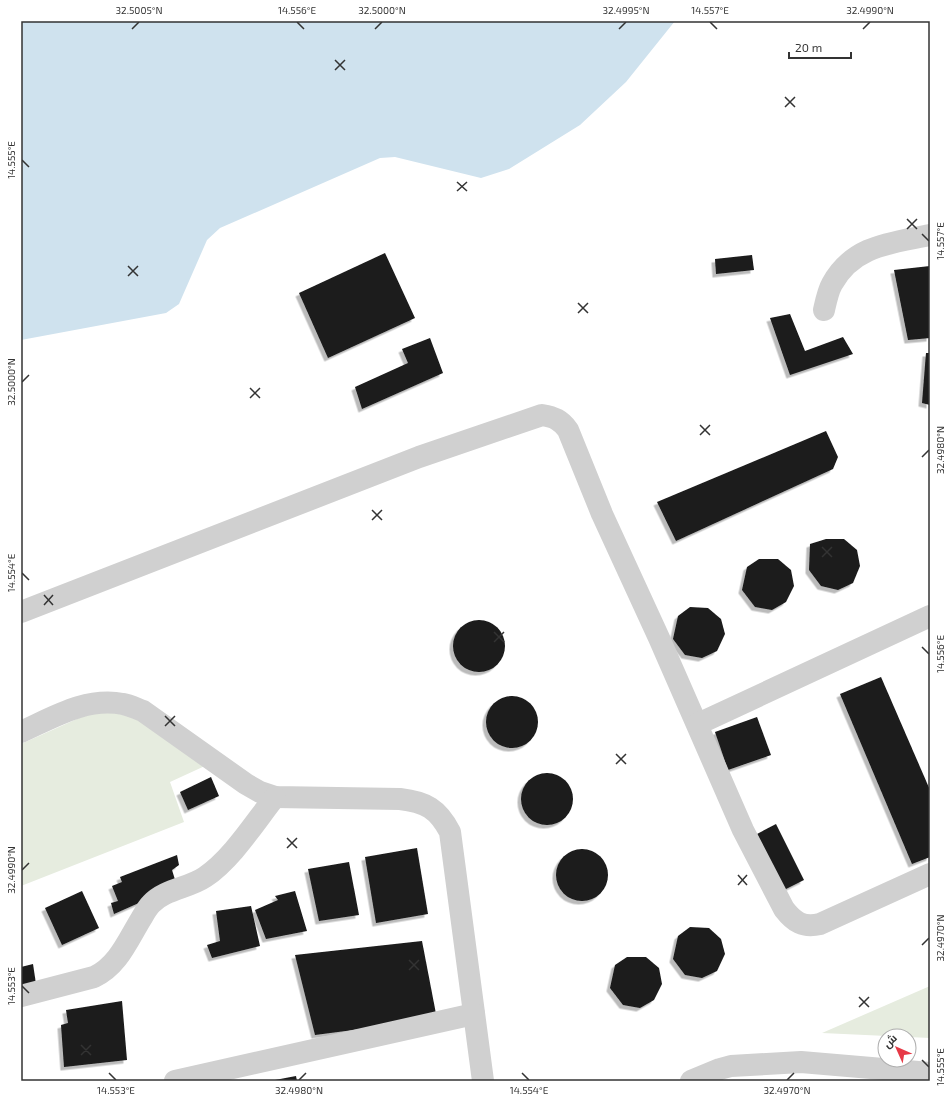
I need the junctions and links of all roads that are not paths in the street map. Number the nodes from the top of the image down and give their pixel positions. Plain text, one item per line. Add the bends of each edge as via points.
1 (930, 235) edge
2 (824, 310) dead end
3 (21, 612) edge
4 (930, 616) edge
5 (698, 724) junction
6 (21, 732) edge
7 (275, 797) junction
8 (930, 874) edge
9 (21, 996) edge
10 (474, 1014) junction
11 (930, 1073) edge
12 (175, 1081) edge
13 (483, 1081) edge
14 (691, 1081) edge

1 - 2 street via 872,248 855,257 841,270 832,285
3 - 5 street via 412,460 542,414 555,417 564,423 568,430 602,514
4 - 5 street
5 - 8 street via 742,830 791,918 810,926 820,924
6 - 7 street via 84,705 104,702 125,704 143,711 246,784
7 - 9 street via 230,854 212,872 196,883 162,896 151,904 116,961 103,973
7 - 10 street via 400,799 415,801 431,808 443,819 450,832
10 - 12 street
10 - 13 street
11 - 14 street via 801,1062 730,1066

